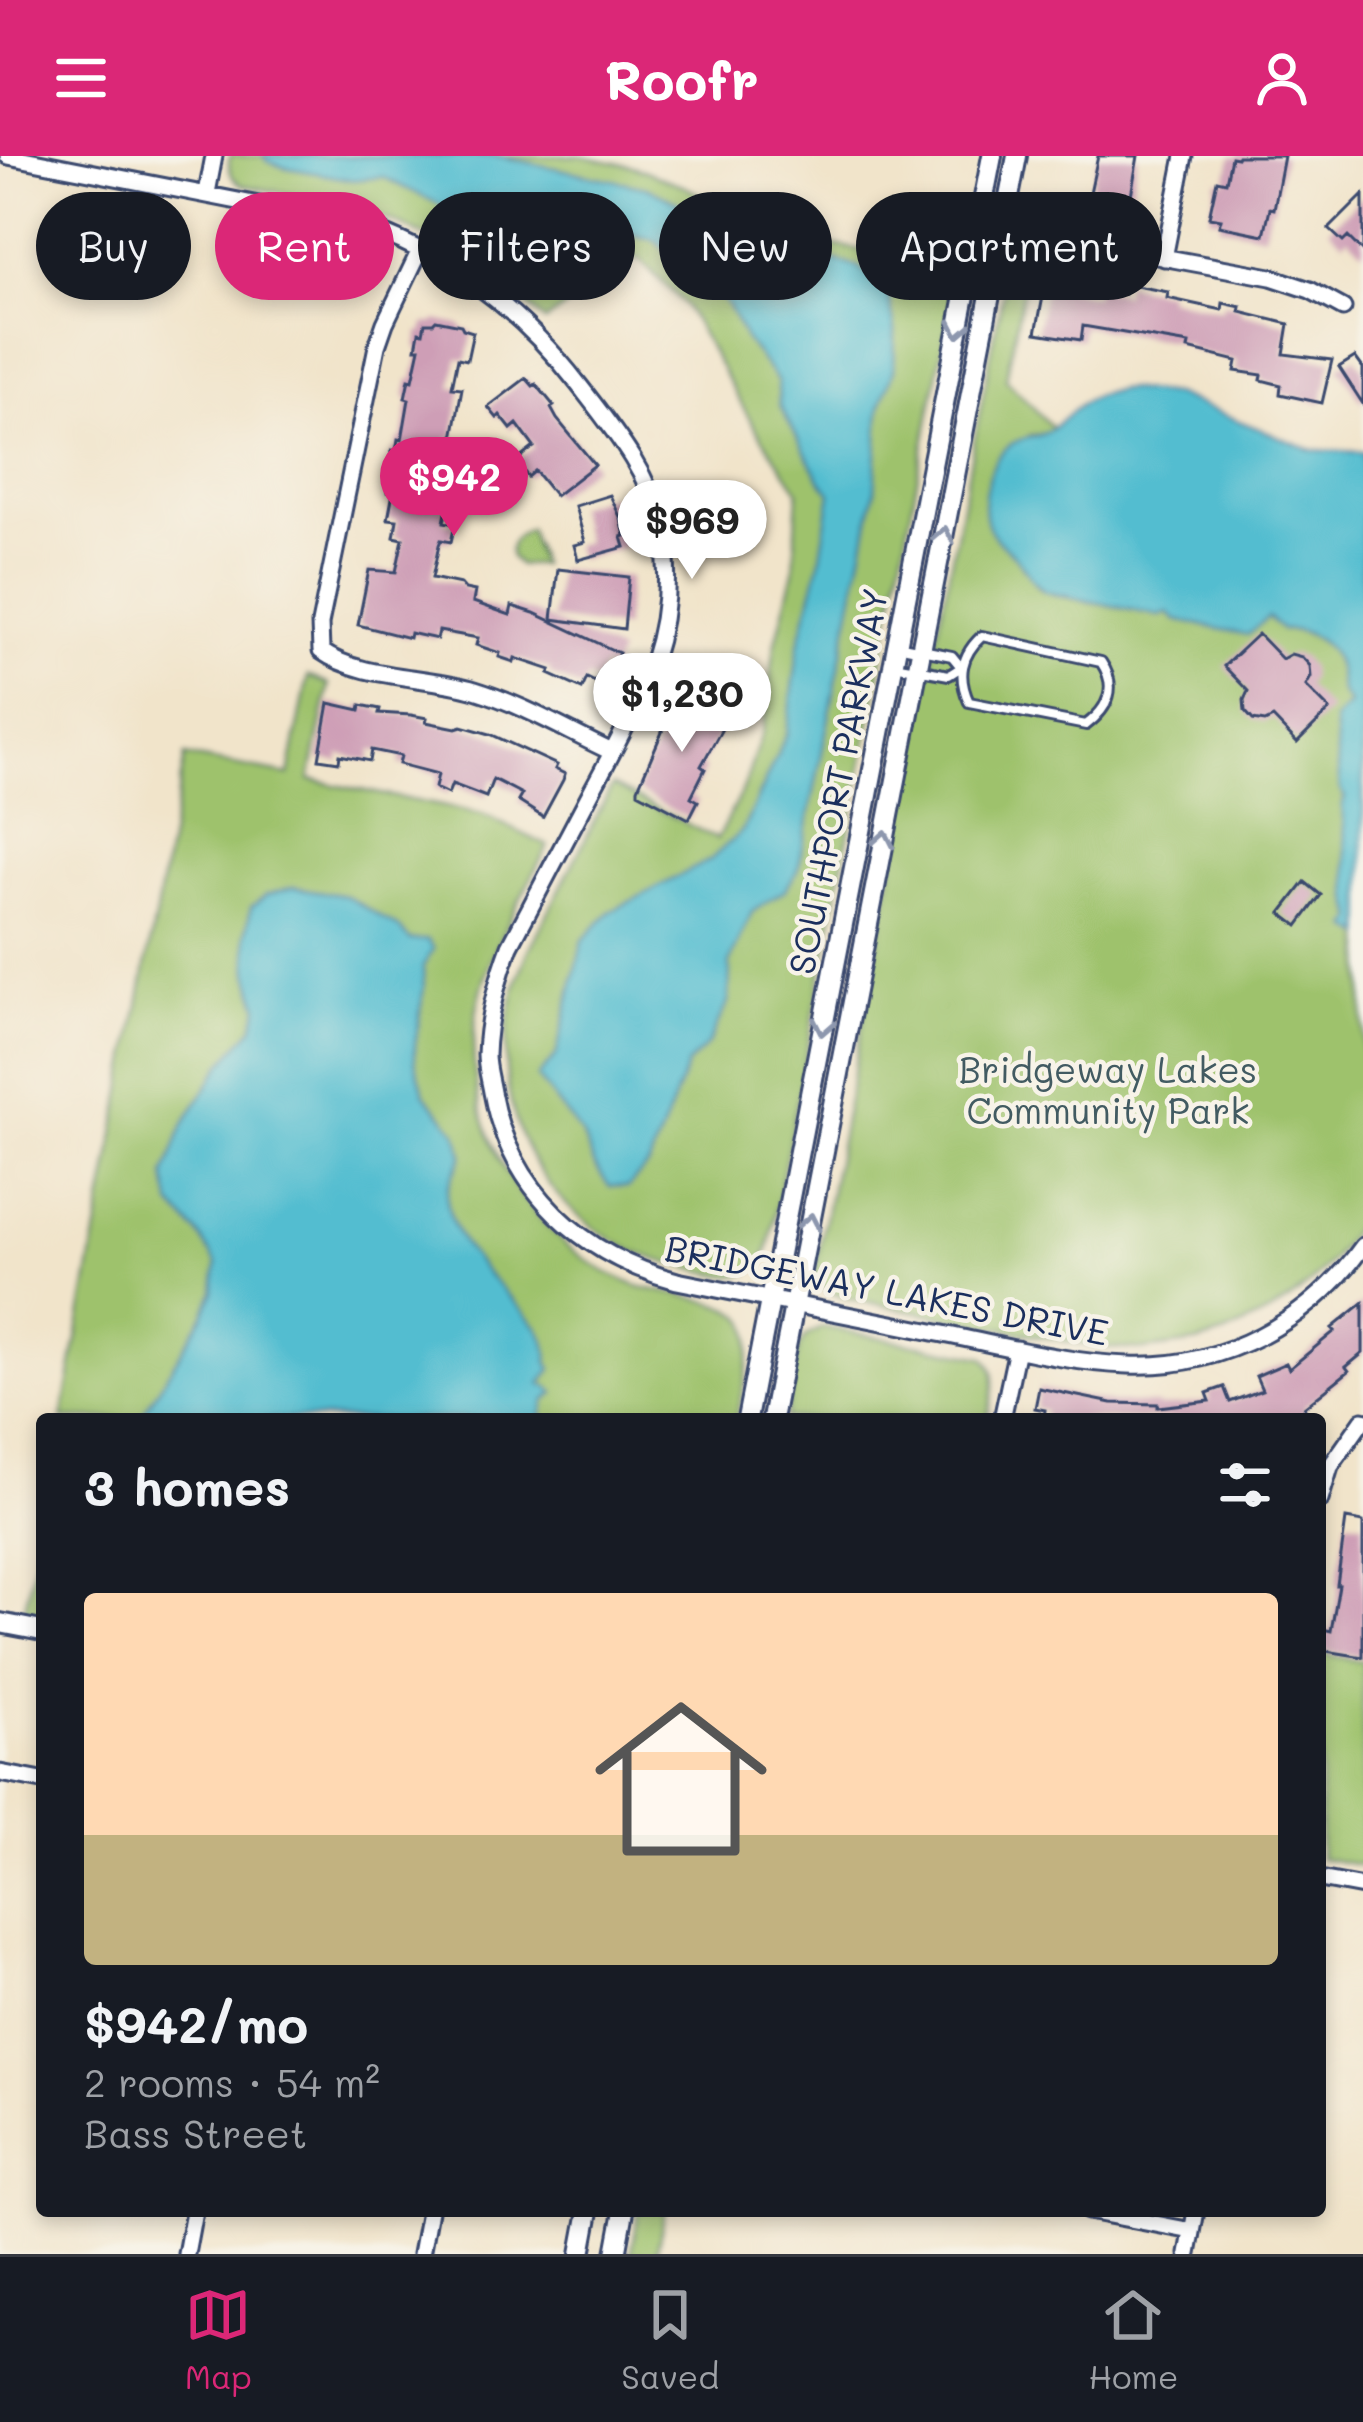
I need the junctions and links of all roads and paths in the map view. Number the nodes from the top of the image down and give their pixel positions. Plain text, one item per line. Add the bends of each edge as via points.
1 (8, 156) edge
2 (214, 156) edge
3 (992, 156) edge
4 (1017, 156) edge
5 (1184, 156) edge
6 (986, 192) edge
7 (1010, 192) edge
8 (207, 194) junction
9 (418, 250) edge
10 (418, 252) edge
11 (1164, 258) joint
12 (498, 300) edge
13 (965, 300) edge
14 (990, 300) edge
15 (1343, 308) dead end
16 (895, 655) junction
17 (920, 659) junction
18 (961, 667) junction
19 (612, 752) junction
20 (1363, 1246) edge
21 (770, 1299) junction
22 (794, 1304) junction
23 (1017, 1349) junction
24 (748, 1413) edge
25 (773, 1413) edge
26 (1004, 1413) edge
27 (1363, 1420) edge
28 (1326, 1480) edge
29 (0, 1623) edge
30 (36, 1630) edge
31 (0, 1773) edge
32 (36, 1780) edge
33 (1326, 1880) edge
34 (1363, 1887) edge
35 (193, 2217) edge
36 (428, 2217) edge
37 (588, 2217) edge
38 (623, 2217) edge
39 (1119, 2217) edge
40 (1195, 2217) edge
41 (1192, 2231) junction
42 (187, 2254) edge
43 (421, 2254) edge
44 (581, 2254) edge
45 (616, 2254) edge
46 (1188, 2254) edge

1 - 8 street, BRIDGEWAY LAKES DRIVE
2 - 8 street
3 - 6 street, SOUTHPORT PARKWAY
4 - 7 street, SOUTHPORT PARKWAY
5 - 11 street
8 - 9 street, BRIDGEWAY LAKES DRIVE via 362,225
10 - 19 street via 377,346 321,651 348,665 502,699
11 - 15 street via 1271,277
12 - 19 street, BRIDGEWAY LAKES DRIVE via 550,348 635,460 662,532 662,637
13 -> 16 street, SOUTHPORT PARKWAY
17 -> 14 street, SOUTHPORT PARKWAY
16 - 17 lane
16 - 17 lane
16 -> 21 street, SOUTHPORT PARKWAY
17 - 18 lane via 952,656
17 - 18 lane via 949,675
22 -> 17 street, SOUTHPORT PARKWAY
18 - 18 lane via 969,702 1086,725 1101,714 1112,685 1100,662 982,636
19 - 21 street, BRIDGEWAY LAKES DRIVE via 498,977 486,1060 495,1108 527,1180 597,1249 644,1272
20 - 23 street, BRIDGEWAY LAKES DRIVE via 1305,1309 1232,1350 1127,1366
21 - 22 street, BRIDGEWAY LAKES DRIVE
21 - 24 street, SOUTHPORT PARKWAY
22 - 23 street, BRIDGEWAY LAKES DRIVE
22 - 25 street, SOUTHPORT PARKWAY
23 - 26 street
27 - 28 street
29 - 30 street
31 - 32 street
33 - 34 street
35 - 42 street
36 - 43 street
37 - 44 street
38 - 45 street
39 - 41 street
40 - 41 street
41 - 46 street

